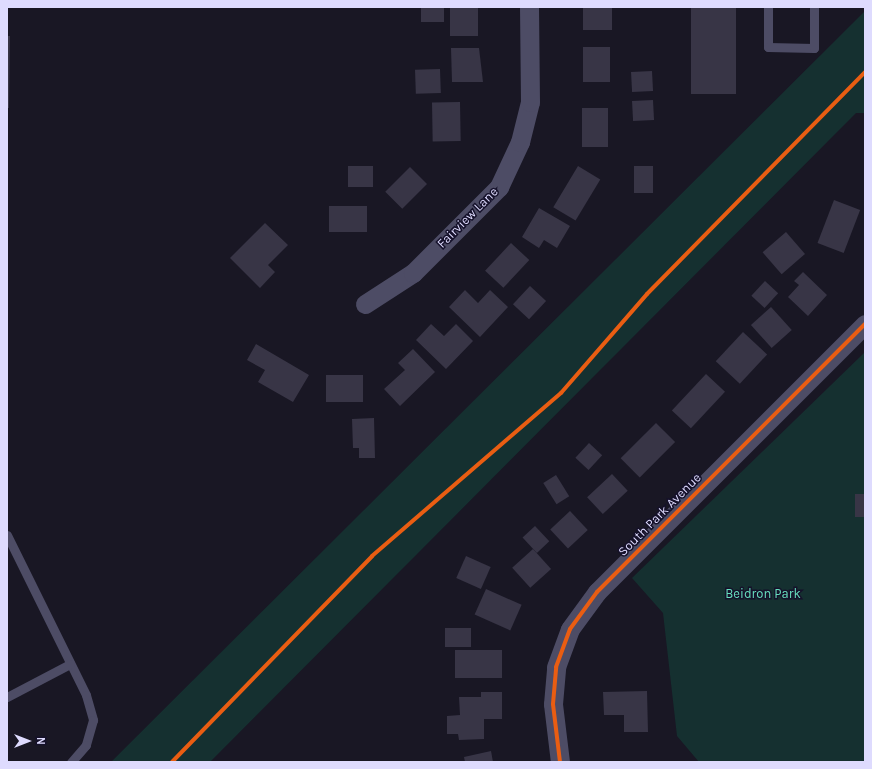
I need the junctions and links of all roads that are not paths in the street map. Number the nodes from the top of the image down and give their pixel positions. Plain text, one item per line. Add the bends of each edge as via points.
1 (529, 7) edge
2 (768, 7) edge
3 (814, 7) edge
4 (365, 304) dead end
5 (865, 324) edge
6 (7, 535) edge
7 (70, 664) junction
8 (7, 697) edge
9 (71, 762) edge
10 (560, 762) edge

1 - 4 street, Fairview Lane via 530,102 520,142 499,188 413,273
2 - 3 lane via 768,47 814,48
5 - 10 street, South Park Avenue via 597,592 570,629 556,667 553,704
6 - 7 lane
7 - 8 lane
7 - 9 lane via 93,720 86,745

